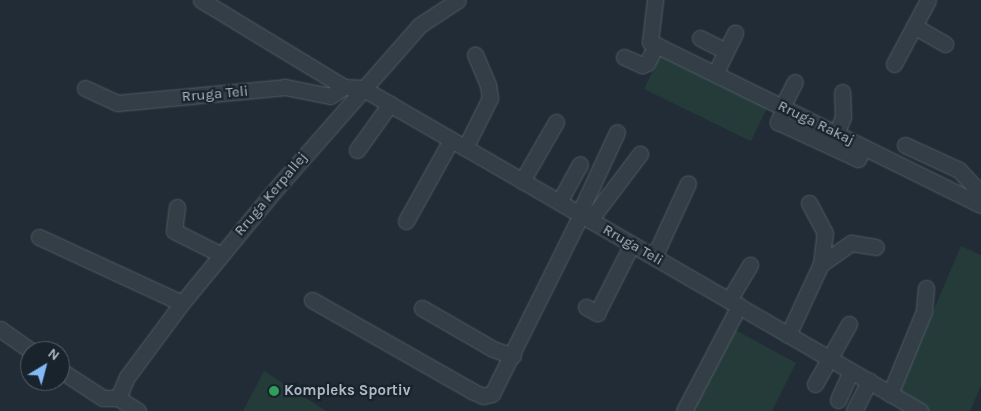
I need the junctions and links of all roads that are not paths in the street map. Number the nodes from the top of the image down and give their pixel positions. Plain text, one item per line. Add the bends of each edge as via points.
1 (201, 0) edge
2 (458, 0) edge
3 (655, 0) edge
4 (928, 0) edge
5 (914, 26) junction
6 (735, 33) dead end
7 (653, 43) junction
8 (945, 44) dead end
9 (726, 51) junction
10 (475, 55) dead end
11 (624, 58) dead end
12 (894, 64) dead end
13 (697, 65) junction
14 (715, 74) junction
15 (795, 82) dead end
16 (344, 87) junction
17 (85, 88) dead end
18 (362, 88) junction
19 (842, 92) dead end
20 (390, 104) junction
21 (781, 115) junction
22 (556, 122) dead end
23 (618, 132) dead end
24 (451, 140) junction
25 (832, 143) junction
26 (465, 148) junction
27 (357, 150) dead end
28 (640, 154) dead end
29 (580, 164) dead end
30 (953, 165) junction
31 (902, 166) junction
32 (522, 181) junction
33 (688, 183) dead end
34 (943, 186) junction
35 (558, 202) junction
36 (809, 203) dead end
37 (979, 204) edge
38 (177, 207) dead end
39 (583, 216) junction
40 (406, 221) dead end
41 (40, 237) dead end
42 (632, 244) junction
43 (876, 247) dead end
44 (220, 254) junction
45 (654, 257) junction
46 (821, 264) junction
47 (750, 265) dead end
48 (926, 288) dead end
49 (312, 300) dead end
50 (182, 303) junction
51 (734, 303) junction
52 (586, 307) dead end
53 (422, 308) dead end
54 (849, 324) dead end
55 (0, 328) edge
56 (788, 335) junction
57 (20, 343) edge
58 (513, 356) junction
59 (828, 358) junction
60 (851, 371) junction
61 (70, 377) edge
62 (869, 381) junction
63 (815, 384) dead end
64 (890, 394) junction
65 (118, 398) junction
66 (838, 400) dead end
67 (138, 411) edge
68 (684, 411) edge
69 (854, 411) edge
70 (920, 411) edge

1 - 16 street, Rruga Teli
2 - 18 street, Rruga Kerpallej via 420,26
3 - 7 street
4 - 5 street
5 - 8 street
5 - 12 street
6 - 9 street
7 - 11 street via 647,63 642,65
7 - 13 street, Rruga Rakaj
9 - 13 street via 704,40
9 - 14 street
10 - 26 street via 490,98
13 - 14 street, Rruga Rakaj
14 - 21 street, Rruga Rakaj
15 - 21 street
16 - 17 street, Rruga Teli via 330,96 285,87 117,103
16 - 18 street, Rruga Teli
18 - 20 street, Rruga Teli
18 - 44 street, Rruga Kerpallej
19 - 25 street via 843,117
20 - 24 street, Rruga Teli
20 - 27 street
21 - 25 street, Rruga Rakaj
22 - 32 street
23 - 39 street
24 - 26 street, Rruga Teli
24 - 40 street
25 - 31 street, Rruga Rakaj via 864,147
26 - 32 street, Rruga Teli
28 - 39 street
29 - 35 street
30 - 31 street via 911,145
30 - 34 street
30 - 37 street via 974,186
31 - 34 street, Rruga Rakaj
32 - 35 street, Rruga Teli
33 - 45 street
34 - 37 street, Rruga Rakaj
35 - 39 street, Rruga Teli
36 - 46 street via 826,228
38 - 44 street via 174,231
39 - 42 street, Rruga Teli
39 - 58 street
41 - 50 street
42 - 45 street, Rruga Teli
42 - 52 street via 597,313
43 - 46 street via 853,239
44 - 50 street, Rruga Kerpallej
45 - 51 street, Rruga Teli
46 - 56 street
47 - 51 street
48 - 64 street via 924,311
49 - 58 street via 483,396 496,390
50 - 65 street, Rruga Kerpallej via 127,377
51 - 56 street, Rruga Teli
51 - 68 street
53 - 58 street
54 - 59 street
55 - 57 street
56 - 59 street, Rruga Teli
59 - 60 street, Rruga Teli
59 - 63 street
60 - 62 street, Rruga Teli
60 - 66 street
61 - 65 street via 103,398
62 - 64 street, Rruga Teli
62 - 69 street
64 - 70 street, Rruga Teli
65 - 67 street

